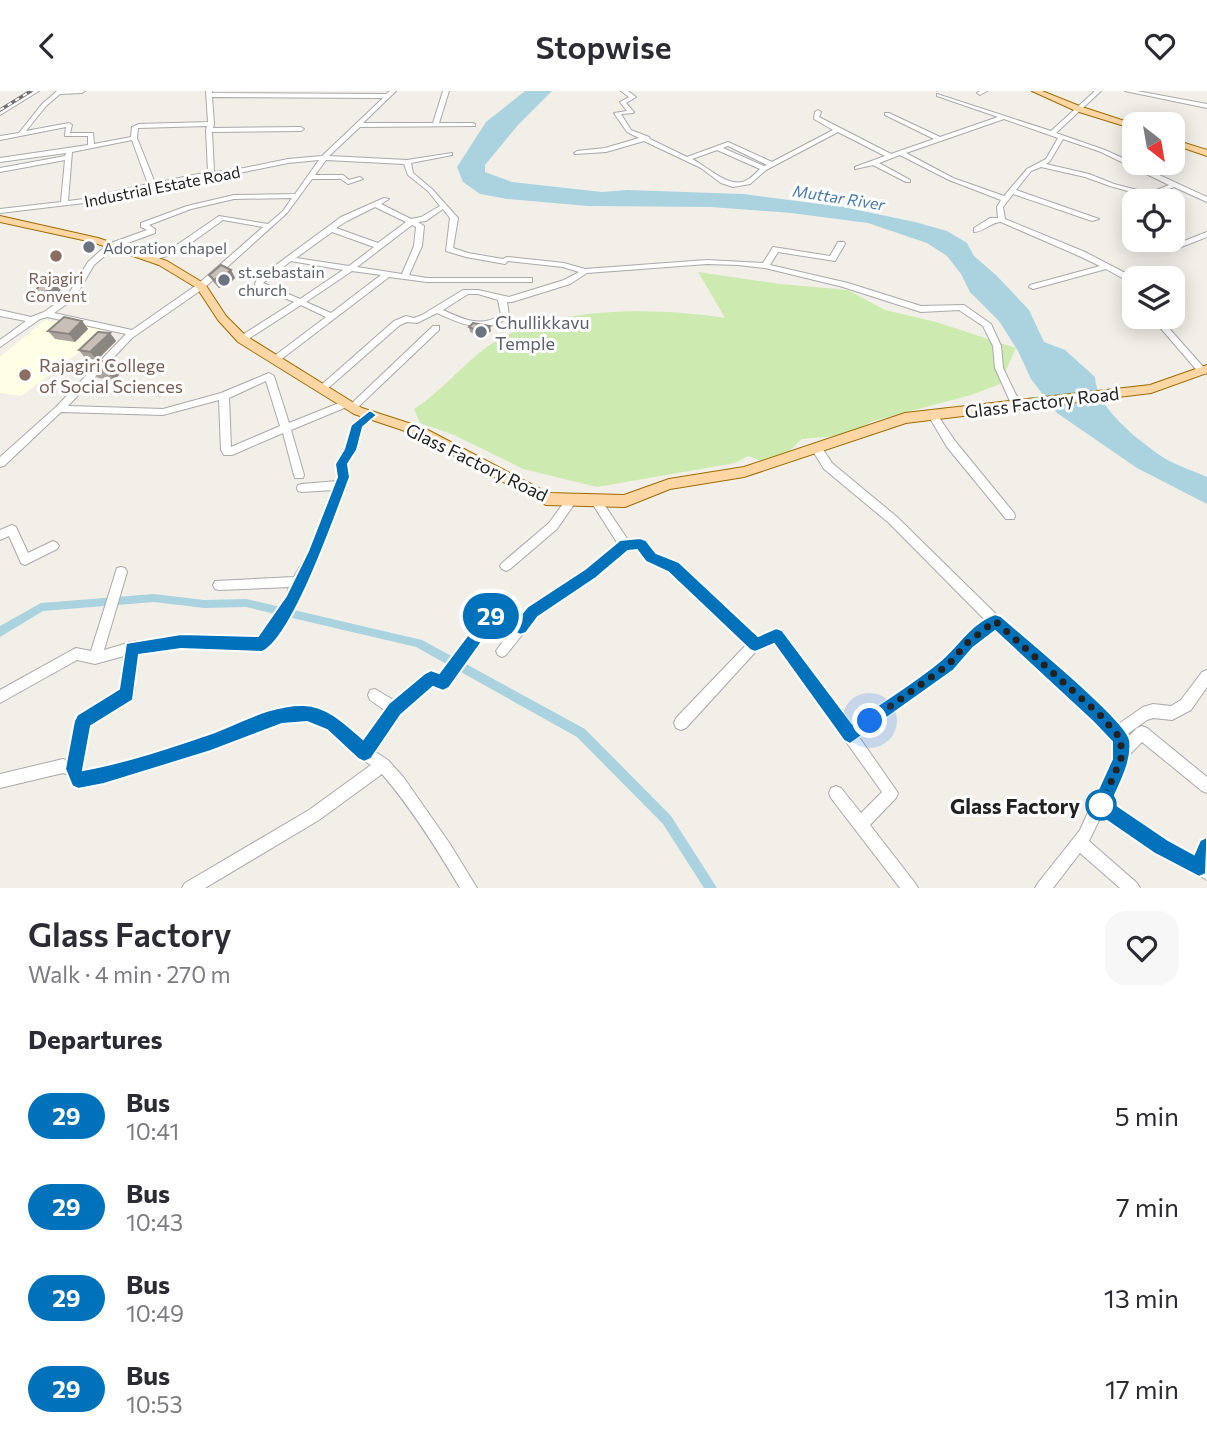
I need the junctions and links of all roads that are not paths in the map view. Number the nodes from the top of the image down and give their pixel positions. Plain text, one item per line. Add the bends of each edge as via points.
1 (36, 91) edge
2 (82, 91) edge
3 (446, 91) edge
4 (624, 91) edge
5 (1036, 91) edge
6 (1098, 91) edge
7 (1128, 91) edge
8 (60, 92) edge
9 (209, 93) edge
10 (391, 93) edge
11 (939, 95) dead end
12 (1207, 106) edge
13 (1079, 109) junction
14 (0, 113) edge
15 (887, 114) dead end
16 (805, 118) dead end
17 (1002, 118) junction
18 (1122, 123) edge
19 (358, 125) junction
20 (435, 125) junction
21 (473, 125) dead end
22 (209, 127) junction
23 (301, 129) dead end
24 (838, 130) junction
25 (21, 134) junction
26 (1052, 134) junction
27 (1061, 137) junction
28 (0, 138) edge
29 (134, 138) junction
30 (648, 138) junction
31 (938, 139) junction
32 (1185, 145) edge
33 (91, 146) junction
34 (577, 153) dead end
35 (900, 153) junction
36 (1207, 153) edge
37 (68, 154) junction
38 (450, 154) dead end
39 (890, 156) junction
40 (324, 158) junction
41 (687, 159) junction
42 (0, 160) edge
43 (407, 162) junction
44 (873, 162) junction
45 (1038, 164) junction
46 (768, 167) junction
47 (857, 168) dead end
48 (0, 170) edge
49 (211, 175) junction
50 (310, 177) junction
51 (360, 179) dead end
52 (908, 181) dead end
53 (1176, 184) junction
54 (152, 185) junction
55 (1124, 189) edge
56 (1166, 189) edge
57 (1011, 191) junction
58 (297, 196) junction
59 (386, 199) dead end
60 (1005, 199) junction
61 (1207, 200) edge
62 (64, 204) junction
63 (375, 204) junction
64 (440, 208) dead end
65 (0, 211) edge
66 (0, 219) edge
67 (1095, 219) dead end
68 (412, 221) junction
69 (1002, 221) junction
70 (269, 226) junction
71 (331, 229) junction
72 (977, 230) dead end
73 (1207, 234) edge
74 (1185, 242) edge
75 (841, 244) dead end
76 (111, 246) junction
77 (379, 246) junction
78 (150, 259) junction
79 (290, 259) junction
80 (765, 266) junction
81 (1106, 267) junction
82 (349, 268) junction
83 (585, 271) junction
84 (386, 275) junction
85 (1122, 275) edge
86 (405, 276) junction
87 (529, 279) dead end
88 (201, 286) junction
89 (1033, 287) dead end
90 (502, 299) junction
91 (301, 302) junction
92 (437, 310) junction
93 (0, 313) edge
94 (47, 314) junction
95 (332, 316) junction
96 (32, 320) junction
97 (436, 328) dead end
98 (1166, 329) edge
99 (0, 331) edge
100 (15, 332) junction
101 (133, 333) junction
102 (242, 339) junction
103 (0, 344) edge
104 (282, 363) junction
105 (1205, 370) edge
106 (269, 376) junction
107 (323, 388) junction
108 (225, 396) junction
109 (350, 405) junction
110 (1027, 405) junction
111 (59, 409) junction
112 (370, 415) junction
113 (933, 415) junction
114 (284, 429) junction
115 (816, 448) junction
116 (0, 463) edge
117 (299, 475) dead end
118 (341, 485) junction
119 (302, 488) dead end
120 (572, 500) junction
121 (595, 501) junction
122 (1010, 516) dead end
123 (0, 535) edge
124 (53, 545) dead end
125 (625, 545) junction
126 (506, 566) dead end
127 (121, 572) dead end
128 (219, 585) dead end
129 (296, 586) junction
130 (995, 621) junction
131 (520, 628) junction
132 (755, 644) junction
133 (131, 648) junction
134 (502, 650) dead end
135 (95, 658) junction
136 (1207, 676) edge
137 (374, 695) dead end
138 (0, 697) edge
139 (395, 709) junction
140 (681, 723) dead end
141 (1116, 734) junction
142 (850, 735) junction
143 (364, 753) junction
144 (1121, 753) junction
145 (383, 765) junction
146 (74, 769) junction
147 (0, 781) edge
148 (1207, 786) edge
149 (836, 793) dead end
150 (1101, 805) junction
151 (861, 824) junction
152 (1079, 842) junction
153 (1207, 847) edge
154 (1203, 870) edge
155 (1046, 887) edge
156 (190, 888) edge
157 (468, 888) edge
158 (910, 888) edge
159 (1132, 888) edge

1 - 14 street
2 - 8 street
3 - 20 street
4 - 30 street via 633,97 623,102 631,112 618,116 624,127
5 - 13 main road
6 - 13 street
7 - 12 street
8 - 25 street
9 - 10 street
9 - 22 street
10 - 19 street
11 - 17 street
13 - 18 main road
13 - 26 street
15 - 31 street
16 - 24 street via 817,115
17 - 26 street
17 - 31 street
19 - 20 street
19 - 40 street
20 - 21 street
22 - 23 street
22 - 29 street via 139,126
22 - 49 street
24 - 39 street
24 - 46 street
25 - 28 street
25 - 33 street via 69,125 67,135 91,134
26 - 27 street
27 - 45 street via 1048,160
27 - 53 street
29 - 33 street
29 - 54 street
30 - 34 street
30 - 41 street
31 - 35 street
32 - 36 main road
33 - 37 street
35 - 39 street
35 - 60 street
37 - 42 street
37 - 48 street
37 - 62 street
38 - 43 street, Industrial Estate Road
39 - 44 street
40 - 43 street, Industrial Estate Road
40 - 49 street, Industrial Estate Road
40 - 50 street
41 - 46 street via 717,148
41 - 46 street via 733,185 748,183
43 - 83 street via 410,174 454,218 449,249
44 - 47 street
44 - 52 street
45 - 55 street
45 - 57 street
49 - 54 street, Industrial Estate Road
50 - 51 street
50 - 58 street
53 - 56 street
53 - 61 street
54 - 62 street, Industrial Estate Road
57 - 60 street
57 - 67 street
58 - 70 street
58 - 76 street via 234,197 188,207 144,225 152,231
59 - 63 street
60 - 69 street via 1000,207
62 - 65 street, Industrial Estate Road
63 - 68 street
63 - 71 street
64 - 68 street
66 - 76 main road, Glass Factory Road
68 - 77 street
68 - 86 street via 422,231
69 - 72 street via 993,220
69 - 81 street
70 - 78 street via 222,218 174,251
70 - 88 street
71 - 77 street
71 - 79 street
73 - 74 street
75 - 80 street via 832,259 776,250
76 - 78 main road, Glass Factory Road
76 - 94 street via 91,264 71,296
77 - 82 street
78 - 88 main road, Glass Factory Road
79 - 82 street
79 - 91 street via 259,284
80 - 83 street via 707,262
80 - 110 street via 921,310 961,307 987,324 1012,397
81 - 85 street
81 - 89 street
82 - 84 street
82 - 91 street
83 - 90 street via 567,282
84 - 86 street
84 - 95 street
86 - 87 street
88 - 101 street
88 - 102 main road, Glass Factory Road
90 - 92 street via 466,292
90 - 92 street via 505,316 483,326
91 - 95 street
91 - 102 street
92 - 107 street via 397,323
93 - 96 street
94 - 96 street
94 - 101 street
95 - 104 street
96 - 100 street
97 - 109 street
98 - 105 street
99 - 100 street
100 - 103 street
101 - 111 street
102 - 104 main road, Glass Factory Road
104 - 106 street
104 - 107 main road, Glass Factory Road
105 - 110 main road, Glass Factory Road via 1151,389
106 - 108 street
106 - 114 street
107 - 109 main road, Glass Factory Road
108 - 111 street via 158,413
108 - 114 street via 228,452
109 - 112 main road, Glass Factory Road
109 - 114 street
110 - 113 main road, Glass Factory Road
111 - 116 street
112 - 118 street via 358,425 342,464
112 - 120 main road, Glass Factory Road via 419,431 546,499
113 - 115 main road, Glass Factory Road via 905,418
113 - 122 street via 951,445
114 - 117 street via 295,450
115 - 121 main road, Glass Factory Road via 744,472 669,484 625,501
115 - 130 street via 828,466 893,520
118 - 119 street
118 - 129 street
120 - 121 main road, Glass Factory Road
120 - 126 street via 553,526
121 - 125 street
123 - 124 street via 12,530 25,560
125 - 131 street via 533,612
125 - 132 street via 640,544 651,558 674,567
127 - 135 street
128 - 129 street via 294,582
129 - 133 street via 262,644 181,642
130 - 141 street
130 - 142 street via 948,665
131 - 134 street
131 - 139 street via 493,613 443,683 431,678
132 - 140 street
132 - 142 street via 776,635
133 - 135 street
133 - 146 street via 127,694 83,721
135 - 138 street via 76,654
136 - 141 street via 1186,705 1172,713 1143,714
137 - 139 street
139 - 143 street
141 - 144 street via 1121,739
142 - 151 street via 891,793
143 - 145 street
143 - 146 street via 333,724 307,714 282,715 104,775 78,780
144 - 148 street via 1142,733
144 - 150 street
145 - 156 street via 314,814
145 - 157 street via 446,849
146 - 147 street via 62,766
149 - 151 street
150 - 152 street
150 - 154 street
151 - 158 street
152 - 155 street
152 - 159 street
153 - 154 street

